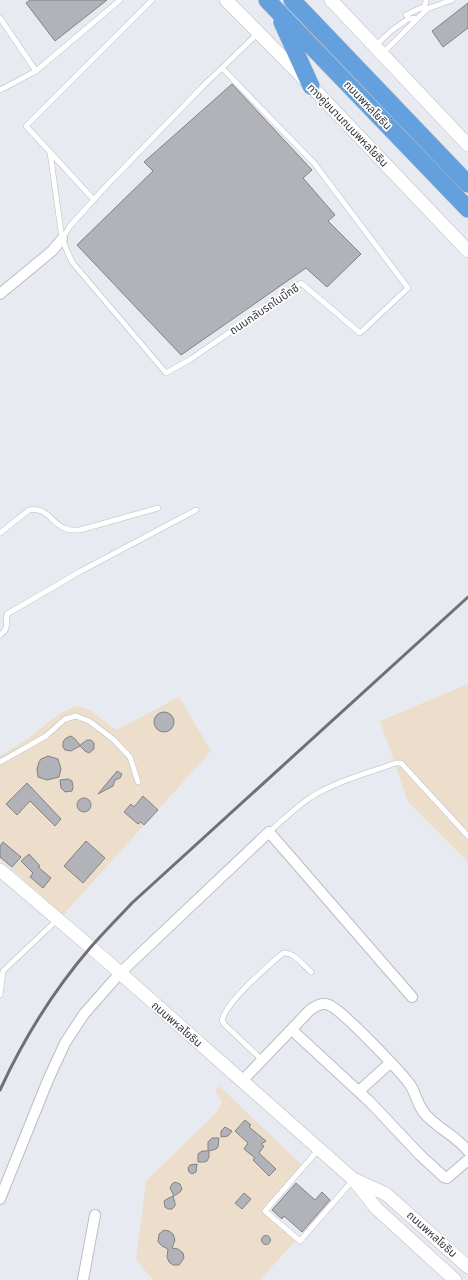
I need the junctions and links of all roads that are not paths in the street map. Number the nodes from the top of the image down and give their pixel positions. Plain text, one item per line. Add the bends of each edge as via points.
1 (120, 0) edge
2 (152, 0) edge
3 (226, 0) edge
4 (292, 0) edge
5 (331, 0) edge
6 (426, 0) edge
7 (452, 0) edge
8 (272, 5) edge
9 (406, 15) dead end
10 (0, 18) edge
11 (418, 18) junction
12 (259, 32) junction
13 (378, 50) junction
14 (222, 68) junction
15 (36, 71) junction
16 (311, 86) junction
17 (0, 90) edge
18 (468, 145) edge
19 (50, 152) junction
20 (468, 184) edge
21 (94, 200) junction
22 (468, 209) edge
23 (62, 239) junction
24 (468, 251) edge
25 (0, 294) edge
26 (158, 508) dead end
27 (196, 510) dead end
28 (0, 533) edge
29 (0, 635) edge
30 (0, 762) edge
31 (138, 782) dead end
32 (269, 832) junction
33 (468, 836) edge
34 (0, 870) edge
35 (57, 920) junction
36 (311, 972) dead end
37 (2, 973) edge
38 (120, 974) junction
39 (0, 995) edge
40 (412, 997) dead end
41 (292, 1030) junction
42 (262, 1060) junction
43 (390, 1063) junction
44 (242, 1081) junction
45 (359, 1091) junction
46 (319, 1149) junction
47 (468, 1151) edge
48 (468, 1160) edge
49 (353, 1179) junction
50 (0, 1199) edge
51 (95, 1215) dead end
52 (468, 1267) edge
53 (83, 1280) edge
54 (456, 1280) edge

1 - 15 lane
2 - 19 lane via 26,126
3 - 12 main road, ทางคู่ขนานถนนพหลโยธิน
4 - 20 highway, ถนนพหลโยธิน
5 - 13 main road
6 - 9 lane via 425,6
7 - 11 lane via 427,9
8 - 16 highway
8 - 22 highway, ถนนพหลโยธิน
10 - 15 lane
11 - 13 lane via 414,24
11 - 13 lane via 408,19 392,31
12 - 14 lane
12 - 16 main road, ทางคู่ขนานถนนพหลโยธิน
13 - 18 main road
14 - 21 lane
14 - 23 lane, ถนนกลับรถในบิ๊กซี via 314,163 408,288 360,333 301,283 191,359 166,373 72,262
15 - 17 lane
16 - 24 main road, ทางคู่ขนานถนนพหลโยธิน
19 - 21 lane
19 - 23 lane
21 - 23 lane via 70,226
23 - 25 street via 52,251
26 - 28 lane via 80,530 63,528 48,514 35,509 29,510
27 - 29 lane via 7,614 6,631
30 - 31 lane via 46,736 65,719 76,716 89,721 113,739 130,757
32 - 33 lane via 311,797 335,785 401,763
32 - 38 street
32 - 40 street
34 - 35 main road, ถนนพหลโยธิน
35 - 37 lane
35 - 38 main road, ถนนพหลโยธิน
36 - 42 lane via 297,958 283,953 231,1005 224,1016 224,1024
37 - 39 lane
38 - 44 main road, ถนนพหลโยธิน
38 - 50 street via 84,1014 66,1043 48,1080
41 - 42 street
41 - 43 street via 310,1010 322,1003 328,1004 336,1008
41 - 45 street
42 - 44 street
43 - 45 street
43 - 47 street via 411,1086 428,1118
44 - 46 main road, ถนนพหลโยธิน
45 - 48 street via 444,1177 447,1178
46 - 49 main road, ถนนพหลโยธิน
46 - 49 lane via 266,1211 300,1241
49 - 52 main road, ถนนพหลโยธิน via 386,1194
49 - 54 main road, ถนนพหลโยธิน via 376,1208
51 - 53 street

